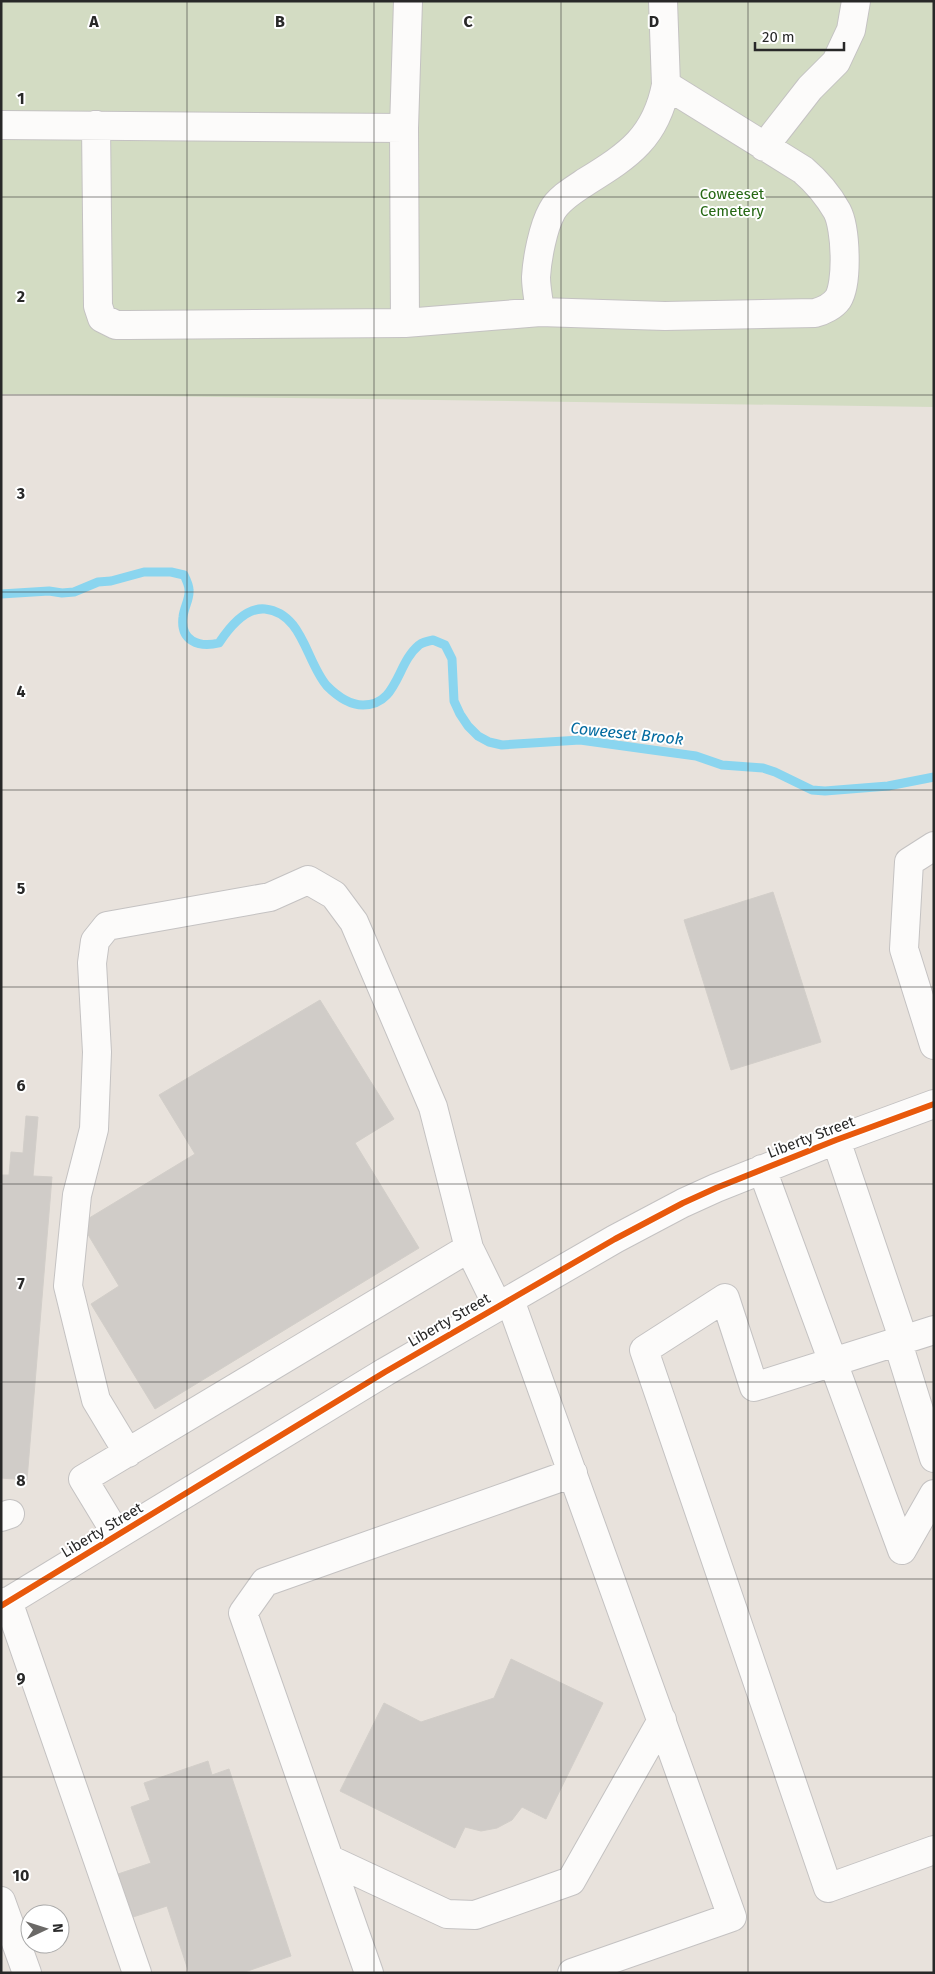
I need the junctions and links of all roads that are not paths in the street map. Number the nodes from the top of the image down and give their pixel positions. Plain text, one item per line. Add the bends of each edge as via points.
1 (408, 1) edge
2 (663, 1) edge
3 (856, 1) edge
4 (666, 85) junction
5 (1, 125) edge
6 (96, 125) junction
7 (404, 128) junction
8 (764, 147) junction
9 (540, 312) junction
10 (406, 323) junction
11 (934, 846) edge
12 (934, 1045) edge
13 (934, 1104) edge
14 (836, 1140) junction
15 (762, 1170) junction
16 (469, 1248) junction
17 (504, 1303) junction
18 (934, 1330) edge
19 (901, 1342) junction
20 (833, 1363) junction
21 (128, 1453) junction
22 (934, 1458) edge
23 (573, 1474) junction
24 (934, 1494) edge
25 (118, 1535) junction
26 (5, 1604) edge
27 (662, 1720) junction
28 (934, 1850) edge
29 (329, 1859) junction
30 (1, 1900) edge
31 (26, 1973) edge
32 (137, 1973) edge
33 (370, 1973) edge
34 (572, 1973) edge

1 - 7 street
2 - 4 street
3 - 8 street via 851,30 836,62 810,88
4 - 8 street
4 - 9 street via 662,106 653,126 634,148 569,192 552,210 536,277
5 - 6 street
6 - 7 street
6 - 10 street via 98,306 102,318 127,326
7 - 10 street
8 - 9 street via 803,170 819,184 838,213 845,258 840,294 824,311 664,316
9 - 10 street
11 - 12 street via 909,862 904,949
13 - 14 street, Liberty Street
14 - 15 street, Liberty Street
14 - 19 street
15 - 17 street, Liberty Street via 683,1203
15 - 20 street
16 - 17 street
16 - 21 street
16 - 21 street via 434,1107 354,922 334,895 308,880 270,896 107,926 95,941 92,963 97,1052 94,1129 77,1195 68,1286 96,1400
17 - 23 street
17 - 25 street, Liberty Street
18 - 19 street
19 - 20 street
19 - 22 street
20 - 24 street via 902,1550
20 - 28 street via 754,1387 725,1298 644,1350 828,1888
21 - 25 street via 83,1479
23 - 27 street
23 - 29 street via 265,1582 242,1613
25 - 26 street, Liberty Street
26 - 32 street
27 - 29 street via 572,1881 475,1915 447,1914
27 - 34 street via 732,1917
29 - 33 street
30 - 31 street

